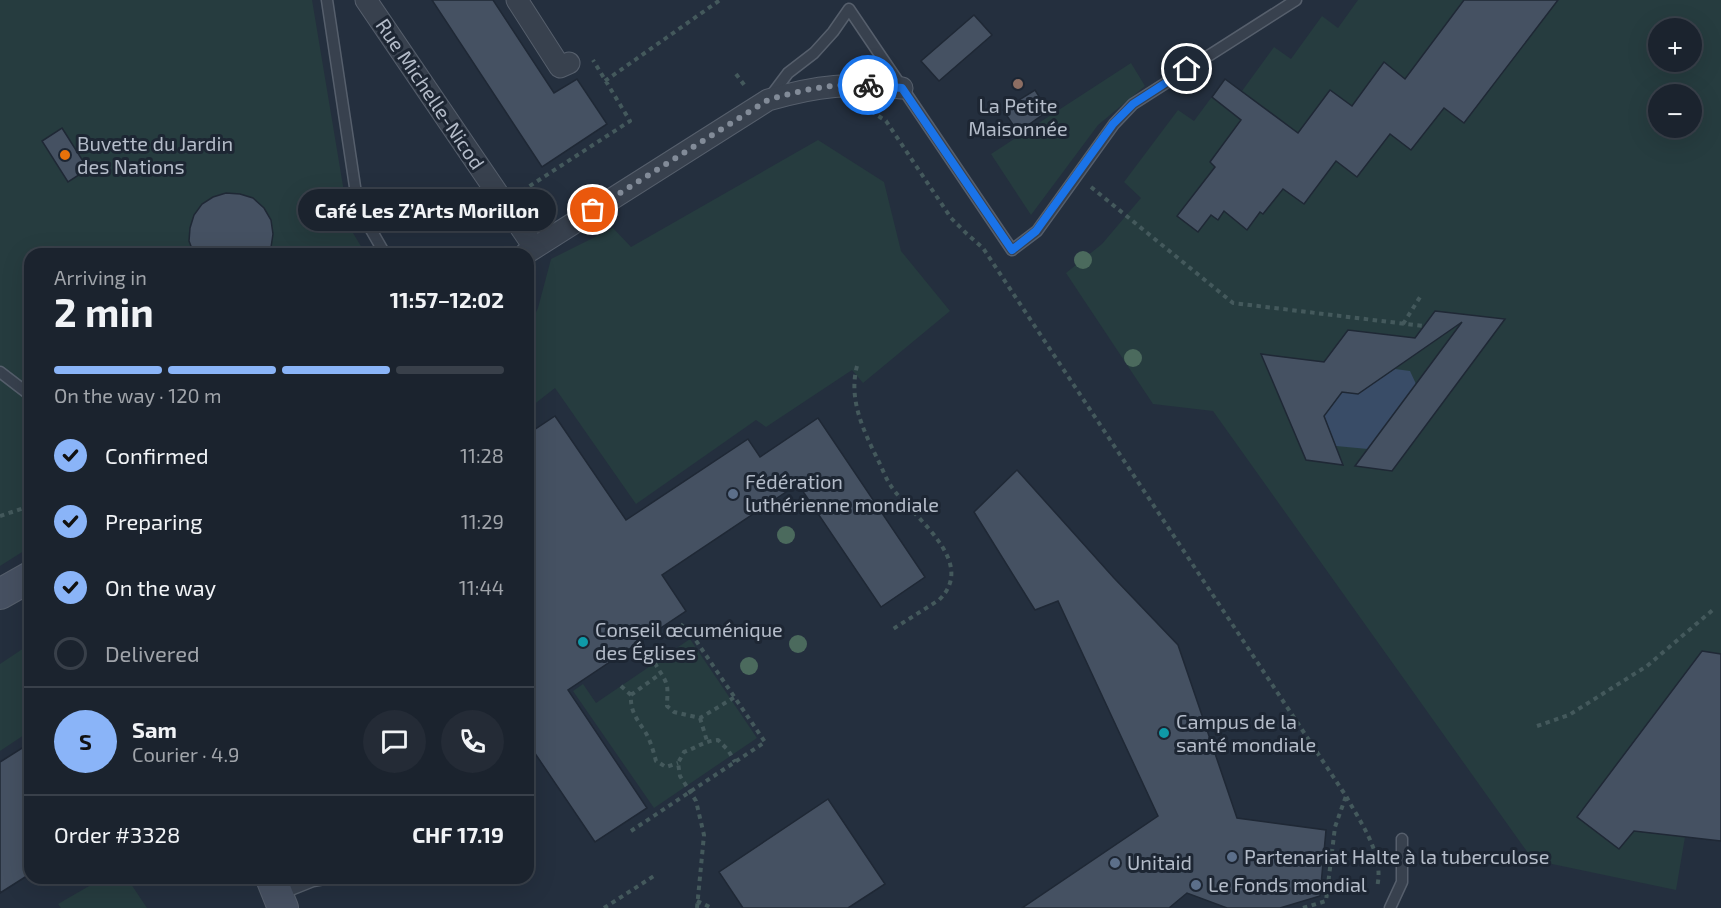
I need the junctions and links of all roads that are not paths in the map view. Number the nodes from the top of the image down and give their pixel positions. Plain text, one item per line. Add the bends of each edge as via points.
1 (327, 0) edge
2 (366, 0) edge
3 (517, 0) edge
4 (1296, 0) edge
5 (569, 63) road end
6 (902, 88) junction
7 (768, 100) junction
8 (382, 248) edge
9 (528, 248) edge
10 (532, 248) edge
11 (0, 372) edge
12 (24, 390) edge
13 (24, 580) edge
14 (0, 594) edge
15 (1402, 839) dead end
16 (305, 884) edge
17 (277, 894) edge
18 (1390, 908) edge

1 - 8 lane via 357,200
2 - 9 street, Rue Michelle-Nicod via 504,203
3 - 5 street via 560,67
4 - 6 lane via 1133,104 1113,124 1036,231 1012,250
6 - 7 street via 866,84 829,86
6 - 7 lane via 849,9 834,32 788,73
7 - 10 street
11 - 12 lane
13 - 14 street
15 - 18 lane via 1402,882
16 - 17 lane

